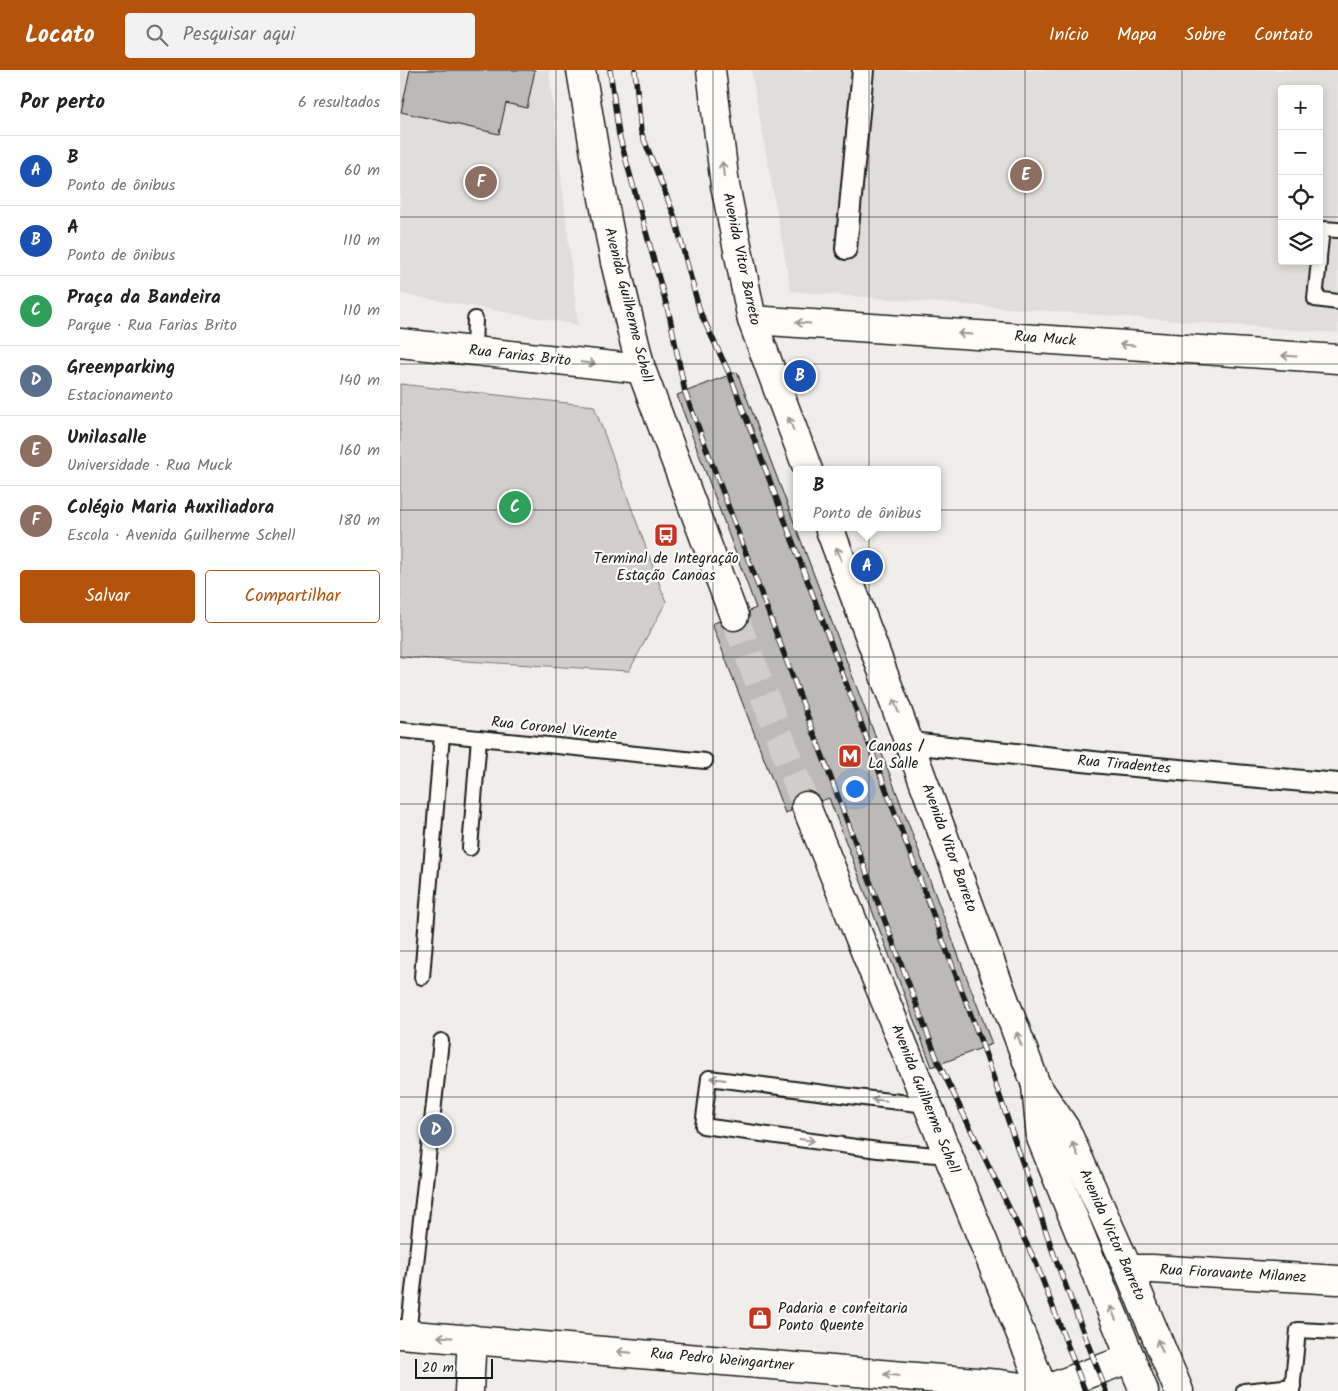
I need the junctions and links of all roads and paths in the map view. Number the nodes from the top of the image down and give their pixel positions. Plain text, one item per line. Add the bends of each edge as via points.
1 (581, 70) edge
2 (711, 70) edge
3 (863, 70) edge
4 (1323, 229) edge
5 (1338, 230) edge
6 (846, 250) dead end
7 (1319, 265) edge
8 (1338, 302) edge
9 (475, 319) dead end
10 (752, 320) junction
11 (400, 343) edge
12 (474, 352) junction
13 (1338, 359) edge
14 (641, 370) junction
15 (807, 466) edge
16 (830, 531) edge
17 (734, 616) tunnel mouth
18 (400, 730) edge
19 (442, 735) junction
20 (479, 738) junction
21 (910, 743) junction
22 (705, 760) dead end
23 (1338, 784) edge
24 (806, 806) tunnel mouth
25 (470, 848) dead end
26 (422, 977) dead end
27 (441, 1041) dead end
28 (1036, 1085) junction
29 (928, 1104) junction
30 (948, 1156) junction
31 (1128, 1269) junction
32 (1338, 1280) edge
33 (1338, 1332) edge
34 (404, 1334) edge
35 (472, 1339) junction
36 (1131, 1358) junction
37 (1292, 1388) edge
38 (1044, 1390) edge
39 (470, 1391) edge
40 (1144, 1391) edge
41 (1179, 1391) edge
42 (1244, 1391) edge

1 - 14 main road, Avenida Guilherme Schell via 615,262
10 -> 2 main road, Avenida Vitor Barreto via 725,185
3 - 6 street
4 - 5 lane
7 - 8 lane via 1315,299
9 - 12 lane
13 -> 10 main road, Rua Muck
15 -> 10 main road, Avenida Vitor Barreto
11 - 12 main road, Rua Farias Brito
12 -> 14 main road, Rua Farias Brito
14 - 17 main road, Avenida Guilherme Schell
21 -> 16 main road, Avenida Vitor Barreto
18 - 19 lane, Rua Coronel Vicente
19 - 20 lane, Rua Coronel Vicente
19 - 26 lane
20 - 22 lane, Rua Coronel Vicente
20 - 25 lane
21 - 23 street, Rua Tiradentes
28 -> 21 main road, Avenida Vitor Barreto
24 - 29 main road, Avenida Guilherme Schell
27 - 34 lane
31 -> 28 main road, Avenida Victor Barreto via 1065,1128
36 -> 28 main road via 1041,1138
29 - 30 main road, Avenida Guilherme Schell
29 -> 30 lane via 709,1078 703,1126 878,1150
30 - 38 main road, Avenida Guilherme Schell
31 - 32 main road, Rua Fioravante Milanez
41 -> 31 main road, Avenida Victor Barreto
33 - 37 lane via 1298,1330
35 -> 34 main road, Rua Pedro Weingartner
38 -> 35 main road, Rua Pedro Weingartner
35 - 39 main road
36 - 38 main road
36 - 40 main road
37 - 42 lane

